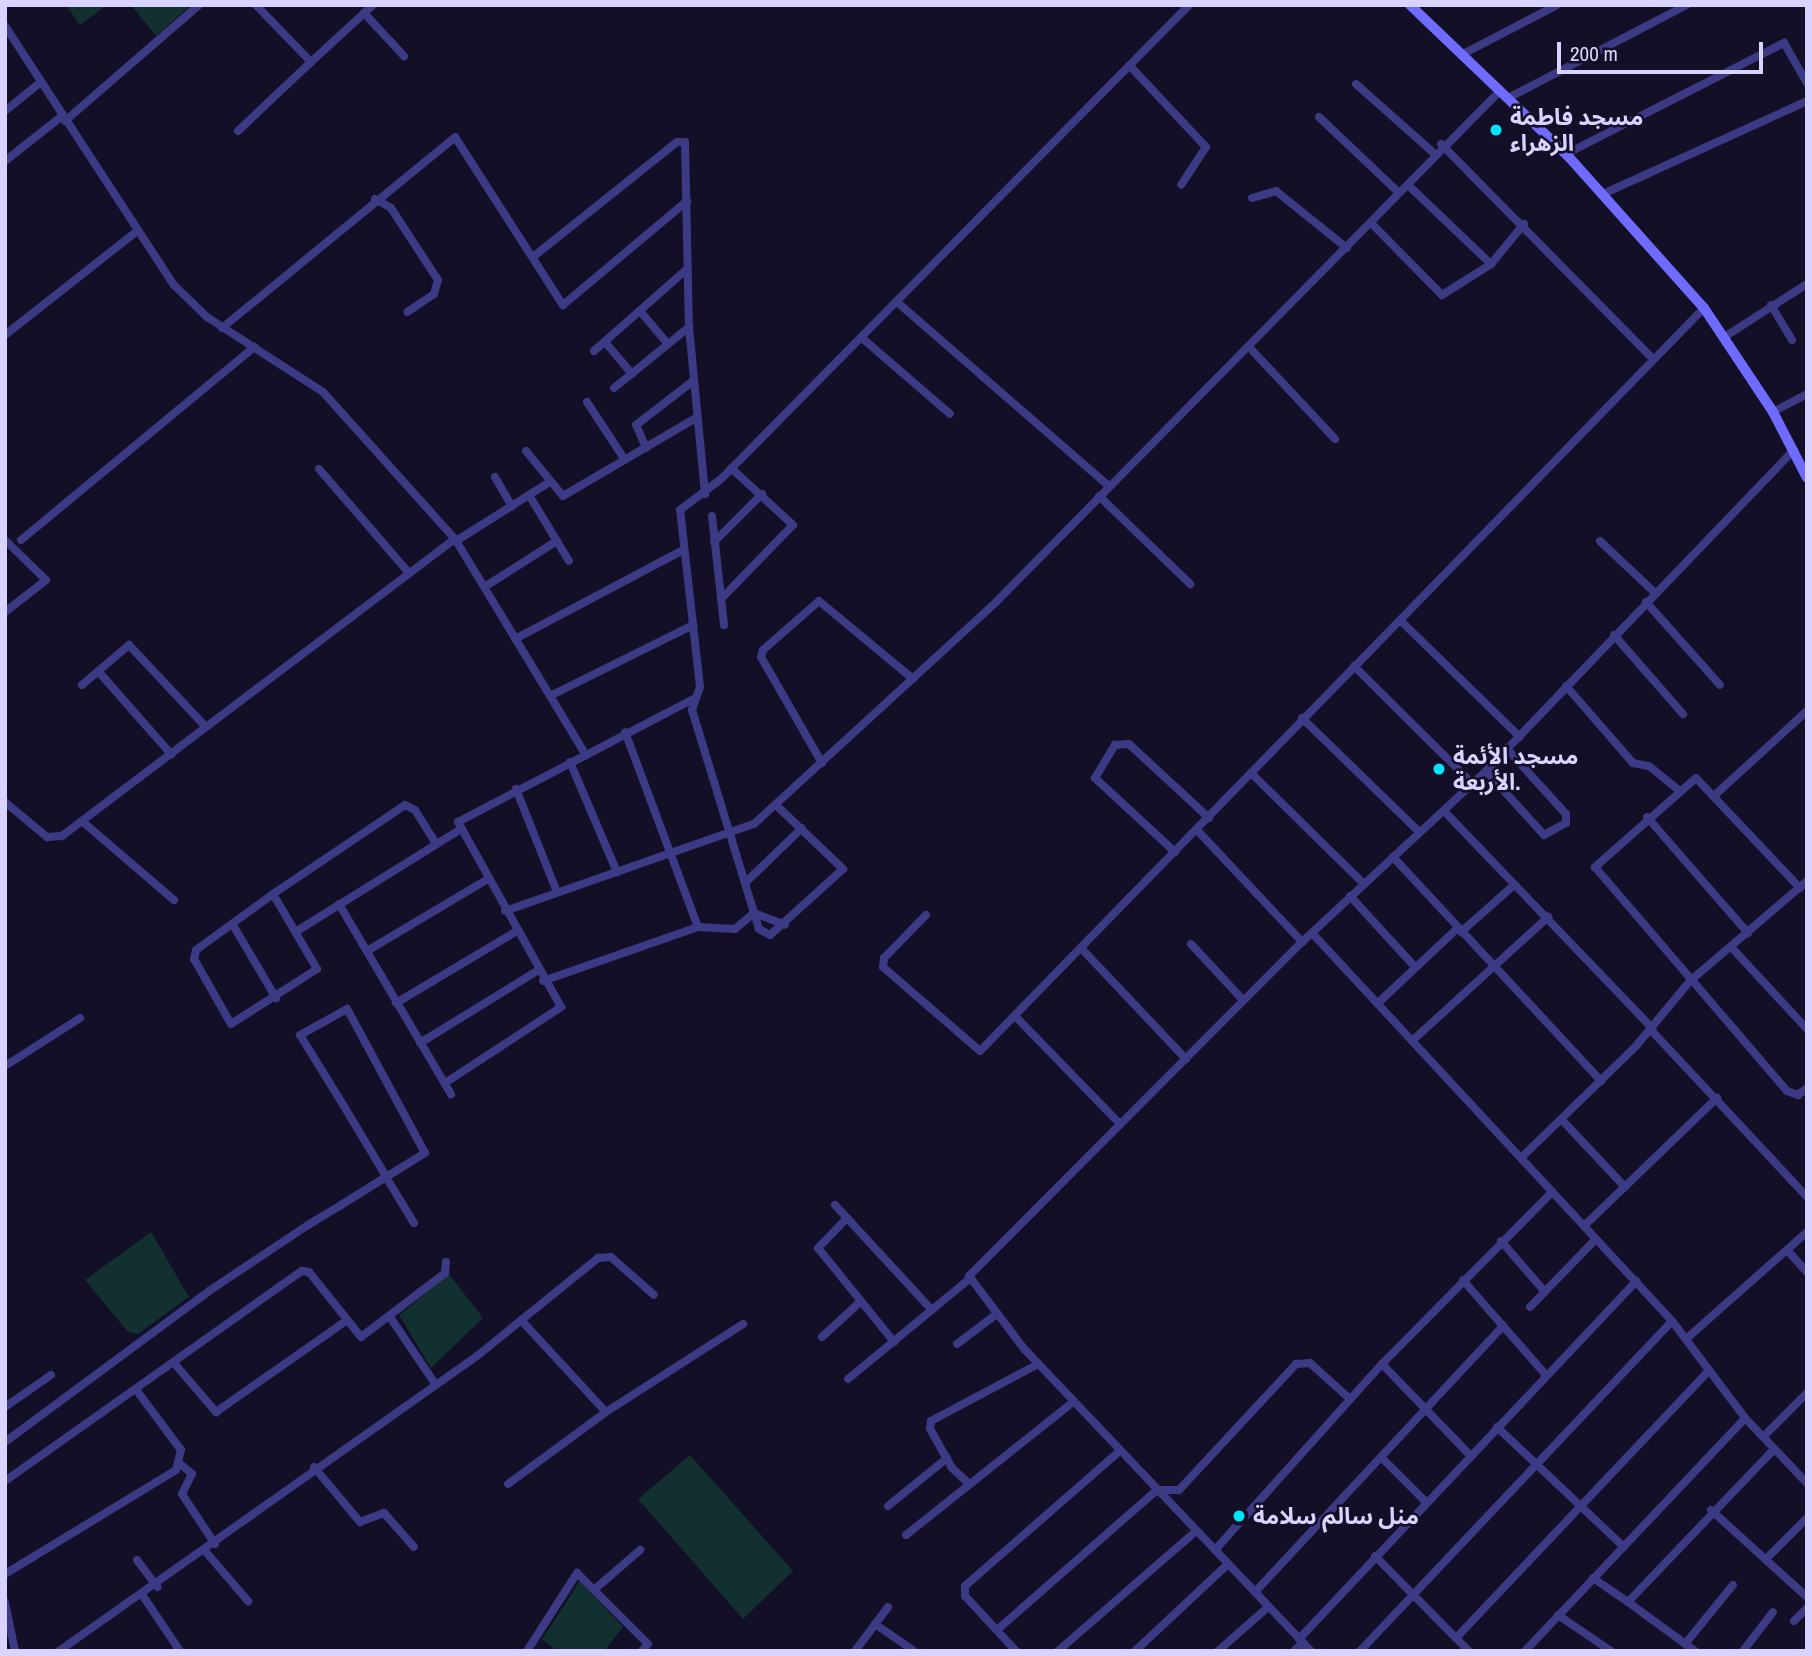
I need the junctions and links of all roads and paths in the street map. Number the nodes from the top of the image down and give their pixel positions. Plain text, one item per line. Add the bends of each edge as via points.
1 (199, 5) edge
2 (256, 5) edge
3 (373, 5) edge
4 (1189, 5) edge
5 (1557, 5) edge
6 (1687, 5) edge
7 (1416, 6) edge
8 (364, 13) junction
9 (5, 26) edge
10 (8, 36) edge
11 (1461, 55) junction
12 (404, 56) dead end
13 (311, 62) junction
14 (1130, 65) junction
15 (41, 82) junction
16 (1807, 83) edge
17 (1356, 84) dead end
18 (1504, 94) junction
19 (1807, 102) edge
20 (5, 111) edge
21 (1319, 117) dead end
22 (64, 118) junction
23 (238, 131) dead end
24 (1441, 144) junction
25 (1566, 154) junction
26 (1436, 155) junction
27 (5, 161) edge
28 (1181, 185) dead end
29 (1408, 185) junction
30 (1399, 193) junction
31 (1603, 194) junction
32 (375, 198) junction
33 (1252, 198) dead end
34 (687, 201) junction
35 (1371, 223) junction
36 (1524, 223) junction
37 (137, 231) junction
38 (1347, 248) junction
39 (533, 257) junction
40 (1490, 264) junction
41 (687, 269) junction
42 (1807, 284) edge
43 (897, 302) junction
44 (1771, 305) junction
45 (1704, 308) junction
46 (640, 311) junction
47 (407, 312) dead end
48 (689, 327) junction
49 (222, 328) junction
50 (5, 335) edge
51 (1726, 336) junction
52 (862, 338) junction
53 (1792, 340) dead end
54 (605, 342) junction
55 (668, 344) junction
56 (254, 347) junction
57 (1249, 347) junction
58 (594, 351) dead end
59 (1651, 357) junction
60 (632, 374) junction
61 (694, 381) junction
62 (614, 388) dead end
63 (1807, 394) edge
64 (587, 401) dead end
65 (1773, 412) junction
66 (950, 414) dead end
67 (696, 418) junction
68 (1335, 439) dead end
69 (646, 448) junction
70 (1794, 450) junction
71 (526, 451) dead end
72 (625, 460) junction
73 (731, 468) junction
74 (319, 469) dead end
75 (495, 477) dead end
76 (1807, 478) edge
77 (548, 483) junction
78 (1109, 486) junction
79 (705, 494) junction
80 (762, 494) junction
81 (529, 495) junction
82 (1099, 496) junction
83 (512, 506) junction
84 (712, 516) dead end
85 (5, 540) edge
86 (22, 540) dead end
87 (456, 540) junction
88 (557, 541) junction
89 (1600, 541) dead end
90 (714, 542) junction
91 (683, 550) junction
92 (569, 561) dead end
93 (409, 573) junction
94 (1190, 584) dead end
95 (486, 586) junction
96 (1655, 593) junction
97 (721, 599) junction
98 (1646, 602) junction
99 (5, 612) edge
100 (1401, 621) junction
101 (693, 625) junction
102 (724, 625) dead end
103 (1614, 635) junction
104 (515, 639) junction
105 (1354, 666) junction
106 (98, 671) junction
107 (913, 679) junction
108 (82, 685) dead end
109 (1720, 685) dead end
110 (1566, 686) junction
111 (550, 696) junction
112 (693, 699) junction
113 (1807, 711) edge
114 (1683, 714) dead end
115 (1302, 718) junction
116 (205, 726) junction
117 (625, 732) junction
118 (1520, 737) junction
119 (1507, 750) junction
120 (171, 754) junction
121 (586, 755) junction
122 (570, 762) junction
123 (822, 763) junction
124 (1486, 771) junction
125 (1251, 773) junction
126 (1471, 782) junction
127 (516, 789) junction
128 (1680, 791) junction
129 (1716, 794) junction
130 (5, 802) edge
131 (776, 805) junction
132 (1444, 811) junction
133 (1647, 817) junction
134 (1209, 818) junction
135 (83, 822) junction
136 (802, 828) junction
137 (460, 830) junction
138 (1197, 830) junction
139 (1418, 831) junction
140 (727, 836) junction
141 (436, 844) junction
142 (671, 852) junction
143 (1175, 852) junction
144 (1393, 858) junction
145 (617, 872) junction
146 (486, 880) junction
147 (745, 883) junction
148 (1364, 884) junction
149 (1803, 885) edge
150 (1513, 886) junction
151 (556, 892) junction
152 (273, 894) junction
153 (1350, 896) junction
154 (174, 900) dead end
155 (339, 904) junction
156 (505, 911) junction
157 (754, 913) junction
158 (926, 915) dead end
159 (1548, 918) junction
160 (233, 925) junction
161 (785, 925) junction
162 (698, 927) junction
163 (1460, 930) junction
164 (297, 931) junction
165 (515, 932) junction
166 (1312, 933) junction
167 (1748, 933) junction
168 (1302, 942) junction
169 (1191, 944) dead end
170 (1081, 948) junction
171 (1732, 948) junction
172 (367, 951) junction
173 (1415, 967) junction
174 (1494, 967) junction
175 (537, 971) junction
176 (543, 981) junction
177 (1690, 981) junction
178 (276, 998) junction
179 (1242, 1000) junction
180 (396, 1003) junction
181 (1378, 1003) junction
182 (1014, 1016) junction
183 (80, 1018) dead end
184 (1651, 1028) junction
185 (1807, 1029) edge
186 (1413, 1040) junction
187 (420, 1043) junction
188 (1186, 1059) junction
189 (5, 1066) edge
190 (1601, 1082) junction
191 (444, 1083) junction
192 (1807, 1088) edge
193 (451, 1094) dead end
194 (1717, 1098) junction
195 (1562, 1120) junction
196 (1120, 1124) junction
197 (1522, 1157) junction
198 (386, 1177) junction
199 (1625, 1187) junction
200 (1552, 1192) junction
201 (1807, 1197) edge
202 (835, 1205) dead end
203 (847, 1218) junction
204 (414, 1223) dead end
205 (1584, 1226) junction
206 (1807, 1232) edge
207 (1596, 1240) junction
208 (1501, 1241) junction
209 (1787, 1250) junction
210 (446, 1262) dead end
211 (1807, 1272) edge
212 (968, 1280) junction
213 (1463, 1280) junction
214 (1636, 1281) junction
215 (1545, 1292) junction
216 (654, 1295) dead end
217 (860, 1301) junction
218 (1531, 1307) dead end
219 (932, 1310) junction
220 (994, 1316) junction
221 (390, 1317) junction
222 (521, 1320) junction
223 (346, 1321) junction
224 (1672, 1321) junction
225 (743, 1324) dead end
226 (1503, 1326) junction
227 (822, 1337) dead end
228 (1686, 1339) junction
229 (894, 1342) junction
230 (957, 1344) dead end
231 (174, 1363) junction
232 (1038, 1364) junction
233 (1382, 1364) junction
234 (1709, 1370) junction
235 (51, 1375) dead end
236 (1546, 1375) junction
237 (848, 1379) dead end
238 (436, 1385) junction
239 (137, 1391) junction
240 (1807, 1393) edge
241 (1349, 1399) junction
242 (1073, 1402) junction
243 (5, 1407) edge
244 (1426, 1409) junction
245 (606, 1412) junction
246 (1745, 1418) junction
247 (1497, 1427) junction
248 (1763, 1437) junction
249 (5, 1442) edge
250 (1774, 1449) junction
251 (1120, 1451) junction
252 (1470, 1455) junction
253 (1381, 1457) junction
254 (947, 1458) junction
255 (1535, 1462) junction
256 (179, 1464) junction
257 (314, 1467) junction
258 (5, 1481) edge
259 (1806, 1481) edge
260 (967, 1482) junction
261 (508, 1484) dead end
262 (1157, 1490) junction
263 (1425, 1502) junction
264 (888, 1506) dead end
265 (1580, 1506) junction
266 (1712, 1510) junction
267 (1807, 1518) edge
268 (1196, 1531) junction
269 (906, 1535) dead end
270 (215, 1544) junction
271 (1623, 1546) junction
272 (414, 1547) dead end
273 (640, 1550) dead end
274 (1215, 1550) junction
275 (206, 1552) junction
276 (1375, 1556) junction
277 (1766, 1559) junction
278 (137, 1560) dead end
279 (1228, 1564) junction
280 (5, 1574) edge
281 (1593, 1578) junction
282 (1734, 1585) dead end
283 (157, 1587) junction
284 (595, 1589) junction
285 (1255, 1592) junction
286 (143, 1596) junction
287 (1411, 1597) junction
288 (1807, 1597) edge
289 (248, 1601) dead end
290 (1628, 1602) junction
291 (888, 1607) dead end
292 (1268, 1607) junction
293 (1807, 1608) edge
294 (6, 1609) edge
295 (1773, 1612) dead end
296 (1558, 1615) junction
297 (1794, 1621) dead end
298 (875, 1624) junction
299 (997, 1630) junction
300 (9, 1634) edge
301 (1456, 1638) junction
302 (1301, 1641) junction
303 (1685, 1644) junction
304 (645, 1647) edge
305 (15, 1651) edge
306 (59, 1651) edge
307 (180, 1651) edge
308 (527, 1651) edge
309 (656, 1651) edge
310 (855, 1651) edge
311 (914, 1651) edge
312 (1016, 1651) edge
313 (1058, 1651) edge
314 (1135, 1651) edge
315 (1218, 1651) edge
316 (1294, 1651) edge
317 (1311, 1651) edge
318 (1360, 1651) edge
319 (1469, 1651) edge
320 (1525, 1651) edge
321 (1611, 1651) edge
322 (1695, 1651) edge
323 (1743, 1651) edge

1 - 22 street
2 - 13 street
3 - 8 street
4 - 14 street
5 - 11 street
6 - 18 street
7 - 11 street
8 - 12 street
8 - 13 street
9 - 10 street
10 - 15 street
11 - 18 street
13 - 23 street
14 - 28 street via 1206,147
14 - 43 street
15 - 20 street
15 - 22 street
16 - 25 street via 1784,43
17 - 26 street
18 - 24 street
18 - 25 street
19 - 31 street
21 - 30 street
22 - 27 street
22 - 37 street
24 - 26 street
24 - 36 street
25 - 31 street
26 - 29 street
29 - 30 street
29 - 40 street
30 - 35 street
31 - 45 street
32 - 39 street via 454,137
32 - 47 street via 391,208 438,280 434,294
32 - 49 street
33 - 38 street via 1276,191
34 - 39 street via 566,305
34 - 39 street via 682,140
34 - 41 street
35 - 38 street
35 - 40 street via 1442,296
36 - 40 street
36 - 59 street
37 - 49 street via 191,303
37 - 50 street
38 - 57 street
41 - 46 street
41 - 48 street
42 - 44 street
43 - 52 street
43 - 78 street
44 - 51 street
44 - 53 street
45 - 51 street
45 - 59 street
46 - 54 street
46 - 55 street
48 - 55 street
48 - 61 street
49 - 56 street
51 - 65 street
52 - 66 street
52 - 73 street
54 - 58 street
54 - 60 street
55 - 60 street
56 - 86 street
56 - 87 street via 323,392
57 - 68 street
57 - 78 street
59 - 100 street
60 - 62 street
61 - 67 street
61 - 69 street via 636,425
63 - 65 street
64 - 72 street
65 - 70 street
67 - 69 street
67 - 79 street
69 - 72 street
70 - 76 street
70 - 96 street
71 - 77 street
72 - 77 street via 564,496
73 - 79 street
73 - 80 street
74 - 93 street
75 - 83 street
77 - 81 street
78 - 82 street
79 - 91 street via 680,510
80 - 90 street
80 - 97 street via 793,525
81 - 83 street
81 - 88 street
82 - 94 street
82 - 107 street
83 - 87 street
84 - 90 street
85 - 99 street via 46,580
87 - 93 street
87 - 95 street
88 - 92 street
88 - 95 street
89 - 96 street
90 - 97 street
91 - 101 street
91 - 104 street
93 - 116 street
95 - 104 street
96 - 98 street
97 - 102 street
98 - 103 street
98 - 109 street
100 - 105 street
100 - 118 street
101 - 111 street
101 - 112 street via 700,687
103 - 110 street
103 - 114 street
104 - 111 street
105 - 115 street
105 - 126 street
106 - 108 street
106 - 116 street via 129,645
106 - 120 street
107 - 123 street
107 - 123 street via 819,601 762,650 761,657
110 - 118 street
110 - 128 street via 1633,763 1649,766
111 - 121 street
112 - 117 street
112 - 140 street
113 - 129 street
115 - 125 street
115 - 139 street
116 - 120 street
117 - 121 street
117 - 142 street
118 - 119 street
119 - 124 street
119 - 124 street via 1566,814 1566,823 1544,835
120 - 135 street
121 - 122 street
122 - 127 street
122 - 145 street
123 - 131 street
124 - 126 street
125 - 134 street
125 - 148 street
126 - 132 street
127 - 137 street via 460,820
127 - 151 street
128 - 129 street via 1696,778
128 - 133 street
129 - 149 street
130 - 135 street via 53,839
131 - 136 street
131 - 140 street
132 - 139 street
132 - 150 street
133 - 167 street
133 - 177 street via 1595,867
134 - 138 street
134 - 143 street via 1129,744 1115,745 1095,778
135 - 154 street
136 - 147 street
136 - 161 street via 843,872
137 - 141 street
137 - 146 street
138 - 143 street
138 - 168 street
139 - 144 street
140 - 142 street
140 - 147 street
141 - 152 street via 410,803
141 - 155 street
142 - 145 street
142 - 162 street
143 - 170 street
144 - 148 street
144 - 163 street
145 - 151 street
146 - 156 street
146 - 172 street
147 - 157 street
148 - 153 street
149 - 167 street
150 - 159 street
150 - 163 street
151 - 156 street
152 - 160 street
152 - 164 street
153 - 166 street
153 - 173 street
155 - 164 street
155 - 172 street
156 - 165 street
157 - 161 street
157 - 161 street via 765,933
157 - 162 street via 734,929
158 - 182 street via 884,958 883,967 975,1052
159 - 174 street
159 - 184 street
160 - 178 street
160 - 178 street via 196,950 194,959 232,1024
162 - 176 street
163 - 173 street
163 - 174 street
164 - 178 street via 317,969
165 - 175 street
165 - 180 street
166 - 168 street
166 - 181 street
167 - 171 street
168 - 179 street
169 - 179 street
170 - 182 street
170 - 188 street
171 - 177 street
171 - 185 street
172 - 180 street
173 - 181 street
174 - 186 street
174 - 190 street
175 - 176 street
175 - 187 street
176 - 191 street via 561,1007
177 - 184 street
177 - 192 street via 1787,1091 1798,1094
179 - 188 street
180 - 187 street
181 - 186 street
182 - 196 street
183 - 189 street
184 - 190 street
184 - 194 street
186 - 197 street
187 - 191 street
188 - 196 street
190 - 195 street
191 - 193 street
194 - 199 street
194 - 201 street
195 - 197 street
195 - 199 street
196 - 212 street
197 - 200 street
198 - 198 street via 300,1035 347,1009 425,1153
198 - 204 street
198 - 249 street via 209,1291
199 - 205 street
200 - 205 street
200 - 208 street
202 - 203 street
203 - 217 street via 818,1248
203 - 219 street
205 - 207 street
206 - 209 street
207 - 214 street
207 - 215 street
208 - 213 street
208 - 215 street
209 - 211 street
209 - 228 street
210 - 221 street via 445,1273
212 - 219 street
212 - 220 street
213 - 226 street
213 - 233 street
214 - 224 street
214 - 236 street
215 - 218 street
216 - 222 street via 604,1255
217 - 227 street
217 - 229 street
219 - 229 street
220 - 230 street
220 - 232 street
221 - 223 street via 361,1337
221 - 238 street
222 - 238 street
222 - 245 street
223 - 231 street via 216,1412
223 - 231 street via 305,1270
224 - 228 street
224 - 255 street
225 - 245 street
226 - 236 street
226 - 244 street
228 - 234 street
229 - 237 street
231 - 239 street
232 - 242 street
232 - 254 street via 938,1413 930,1429
233 - 241 street
233 - 244 street
234 - 246 street
234 - 265 street
235 - 243 street
236 - 247 street
238 - 257 street
239 - 256 street via 181,1450
239 - 258 street
240 - 248 street
241 - 262 street via 1301,1362 1179,1490
241 - 274 street
242 - 251 street
242 - 260 street
244 - 252 street
244 - 253 street
245 - 261 street
246 - 248 street
246 - 271 street
247 - 252 street
247 - 255 street
248 - 250 street
250 - 259 street
250 - 266 street
251 - 262 street
251 - 299 street via 965,1586 965,1596
252 - 263 street
253 - 263 street
253 - 285 street
254 - 260 street
254 - 264 street
255 - 265 street
255 - 287 street
256 - 270 street via 192,1474 182,1494
256 - 280 street via 169,1477
257 - 270 street
257 - 272 street via 360,1522 384,1513
260 - 269 street
262 - 268 street
262 - 299 street
263 - 276 street
265 - 271 street
265 - 301 street
266 - 277 street
266 - 290 street
267 - 277 street
268 - 274 street
268 - 313 street
270 - 275 street
271 - 281 street
273 - 284 street
274 - 279 street
275 - 283 street
275 - 289 street
276 - 287 street
276 - 302 street
277 - 288 street
278 - 283 street
279 - 285 street
279 - 314 street
281 - 290 street
281 - 296 street
282 - 303 street
283 - 286 street
284 - 304 street
284 - 308 street via 580,1574 574,1576
285 - 292 street
286 - 306 street
286 - 307 street
287 - 301 street
287 - 318 street
290 - 303 street
291 - 298 street
292 - 302 street
292 - 315 street
293 - 297 street
294 - 300 street
295 - 323 street
296 - 320 street
296 - 321 street
298 - 310 street
298 - 311 street
299 - 312 street
300 - 305 street
301 - 319 street
302 - 316 street
302 - 317 street
303 - 322 street
304 - 309 street

